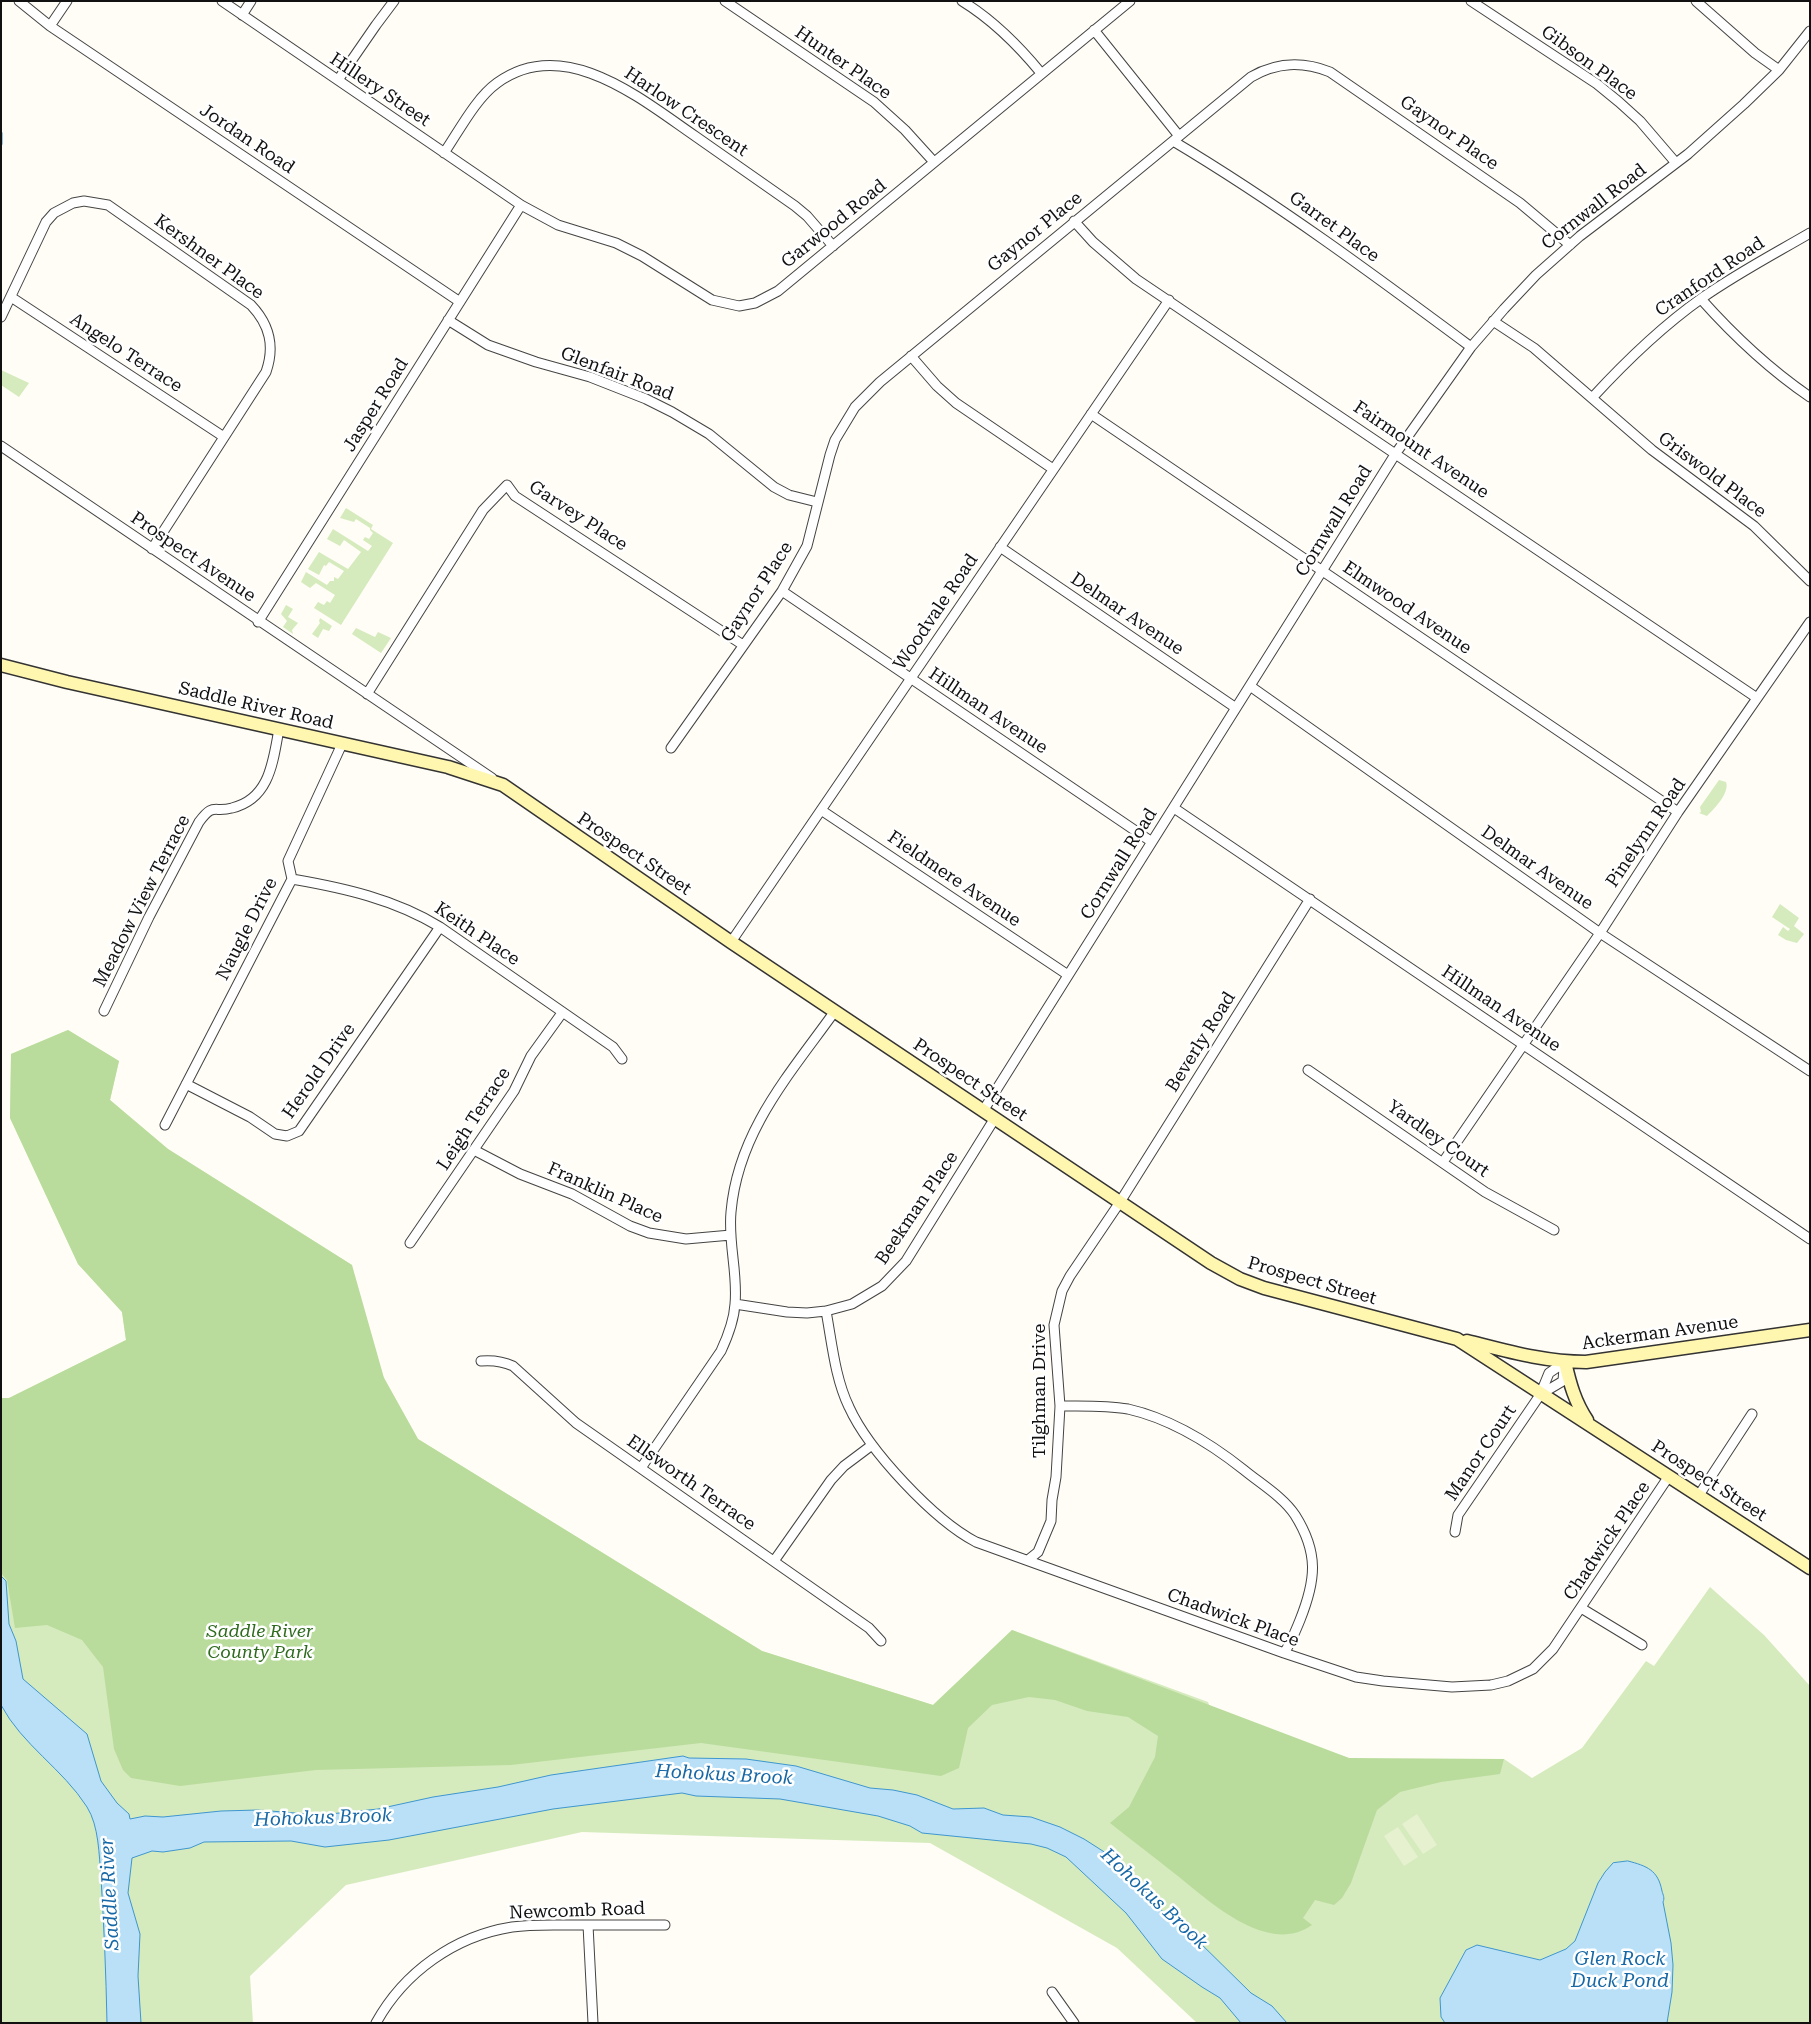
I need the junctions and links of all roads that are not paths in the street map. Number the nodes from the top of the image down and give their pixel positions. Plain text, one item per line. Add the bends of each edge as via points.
1 (19, 1) edge
2 (67, 1) edge
3 (222, 1) edge
4 (251, 1) edge
5 (394, 1) edge
6 (725, 1) edge
7 (962, 1) edge
8 (1130, 1) edge
9 (1471, 1) edge
10 (1696, 1) edge
11 (242, 15) junction
12 (50, 26) junction
13 (1094, 30) junction
14 (1809, 35) edge
15 (1779, 70) junction
16 (1041, 73) junction
17 (338, 80) junction
18 (1176, 138) junction
19 (444, 153) junction
20 (934, 162) junction
21 (1676, 163) junction
22 (521, 205) junction
23 (1074, 221) junction
24 (1810, 233) edge
25 (1570, 245) junction
26 (834, 246) junction
27 (11, 297) junction
28 (1700, 299) junction
29 (1168, 300) junction
30 (460, 302) junction
31 (1, 317) edge
32 (448, 320) junction
33 (1493, 321) junction
34 (1471, 348) junction
35 (911, 356) junction
36 (1810, 397) edge
37 (1592, 398) junction
38 (1091, 414) junction
39 (224, 437) junction
40 (1, 446) edge
41 (1396, 453) junction
42 (1053, 469) junction
43 (817, 502) junction
44 (1000, 547) junction
45 (152, 549) junction
46 (1323, 570) junction
47 (1810, 581) edge
48 (782, 591) junction
49 (258, 622) junction
50 (1810, 622) edge
51 (743, 645) junction
52 (1, 666) edge
53 (911, 678) junction
54 (1250, 686) junction
55 (366, 694) junction
56 (1757, 698) junction
57 (1236, 708) junction
58 (280, 729) junction
59 (342, 744) junction
60 (670, 748) dead end
61 (503, 786) junction
62 (1174, 808) junction
63 (821, 810) junction
64 (1678, 812) junction
65 (1152, 842) junction
66 (292, 879) junction
67 (1310, 900) junction
68 (440, 927) junction
69 (1600, 933) junction
70 (731, 942) junction
71 (1068, 975) junction
72 (104, 1011) dead end
73 (835, 1011) junction
74 (562, 1013) junction
75 (1523, 1043) junction
76 (622, 1059) dead end
77 (1308, 1070) dead end
78 (1810, 1071) edge
79 (186, 1084) junction
80 (984, 1110) junction
81 (995, 1118) junction
82 (166, 1125) dead end
83 (474, 1150) junction
84 (1443, 1162) junction
85 (1120, 1202) junction
86 (1554, 1230) dead end
87 (730, 1235) junction
88 (1810, 1239) edge
89 (410, 1243) dead end
90 (735, 1304) junction
91 (826, 1311) junction
92 (1810, 1330) edge
93 (1457, 1339) junction
94 (481, 1361) dead end
95 (1565, 1362) junction
96 (1540, 1395) junction
97 (1060, 1406) junction
98 (1752, 1414) dead end
99 (1588, 1423) junction
100 (872, 1444) junction
101 (641, 1468) junction
102 (1669, 1476) junction
103 (1699, 1495) junction
104 (1455, 1532) dead end
105 (1028, 1560) junction
106 (774, 1561) junction
107 (1810, 1568) edge
108 (1581, 1608) junction
109 (881, 1641) dead end
110 (1642, 1645) dead end
111 (1284, 1653) junction
112 (588, 1925) junction
113 (665, 1925) dead end
114 (1052, 1992) dead end
115 (376, 2023) edge
116 (593, 2023) edge
117 (1074, 2023) edge

1 - 12 street, Jordan Road
2 - 12 street
3 - 11 street, Hillery Street
4 - 11 street
5 - 17 street
6 - 20 street, Hunter Place via 874,102
7 - 16 street via 1011,38
8 - 13 street, Garwood Road
9 - 21 street, Gibson Place via 1597,84 1640,121
10 - 15 street
11 - 17 street, Hillery Street
12 - 30 street, Jordan Road
13 - 16 street, Garwood Road
13 - 18 street, Garret Place
14 - 15 street, Cornwall Road
15 - 21 street, Cornwall Road
16 - 20 street, Garwood Road
17 - 19 street, Hillery Street
18 - 23 street, Gaynor Place
18 - 25 street, Gaynor Place via 1262,71 1287,64 1316,66 1342,79 1520,203
18 - 34 street, Garret Place via 1306,226
19 - 22 street, Hillery Street
19 - 26 street, Harlow Crescent via 485,93 497,83 533,67 572,68 594,74 629,91 795,206
20 - 26 street, Garwood Road
21 - 25 street, Cornwall Road
22 - 26 street, Garwood Road via 558,225 642,256 701,294 724,304 739,306 770,296
22 - 30 street, Jasper Road
23 - 29 street, Fairmount Avenue via 1114,261
23 - 35 street, Gaynor Place
24 - 28 street, Cranford Road
25 - 33 street, Cornwall Road via 1536,275
27 - 31 street, Kershner Place
27 - 39 street, Angelo Terrace
27 - 39 street, Kershner Place via 46,222 54,213 84,201 108,205 251,305 267,326 271,350 266,372
28 - 36 street via 1741,342
28 - 37 street, Cranford Road via 1649,340
29 - 38 street, Woodvale Road
29 - 41 street, Fairmount Avenue
30 - 32 street, Jasper Road
32 - 43 street, Glenfair Road via 488,345 590,377 646,399 709,434 774,487 789,495
32 - 49 street, Jasper Road
33 - 34 street, Cornwall Road
33 - 37 street via 1534,348
34 - 41 street, Cornwall Road
35 - 42 street via 956,403
35 - 43 street, Gaynor Place via 870,390 844,423 830,455
37 - 47 street, Griswold Place via 1652,450 1754,526
38 - 42 street, Woodvale Road
38 - 46 street, Elmwood Avenue
39 - 45 street, Kershner Place
40 - 45 street, Prospect Avenue
41 - 46 street, Cornwall Road
41 - 56 street, Fairmount Avenue
42 - 44 street, Woodvale Road
43 - 48 street, Gaynor Place via 807,546
44 - 53 street, Woodvale Road
44 - 57 street, Delmar Avenue
45 - 49 street, Prospect Avenue
46 - 54 street, Cornwall Road
46 - 64 street, Elmwood Avenue
48 - 51 street, Gaynor Place
48 - 53 street, Hillman Avenue
49 - 55 street, Prospect Avenue
50 - 56 street, Pinelynn Road
51 - 55 street, Garvey Place via 515,496 507,485 483,510
51 - 60 street, Gaynor Place
52 - 58 main road, Saddle River Road
53 - 63 street, Woodvale Road
53 - 65 street, Hillman Avenue
54 - 57 street, Cornwall Road
54 - 69 street, Delmar Avenue
55 - 61 street, Prospect Street
56 - 64 street, Pinelynn Road
57 - 62 street, Cornwall Road
58 - 59 main road, Saddle River Road
58 - 72 street, Meadow View Terrace via 271,772 256,796 232,809 213,808 199,822
59 - 61 main road, Saddle River Road via 448,767
59 - 66 street, Naugle Drive via 288,861
61 - 70 main road, Prospect Street
62 - 65 street, Cornwall Road
62 - 67 street, Hillman Avenue
63 - 70 street, Woodvale Road
63 - 71 street, Fieldmere Avenue
64 - 69 street, Pinelynn Road
65 - 71 street, Cornwall Road
66 - 68 street, Keith Place via 336,886 395,904
66 - 79 street, Naugle Drive
67 - 75 street, Hillman Avenue
67 - 85 street, Beverly Road
68 - 74 street, Keith Place
68 - 79 street, Herold Drive via 293,1134 275,1134 250,1117
69 - 75 street, Pinelynn Road
69 - 78 street, Delmar Avenue
70 - 73 main road, Prospect Street
71 - 80 street, Cornwall Road
73 - 80 main road, Prospect Street
73 - 87 street via 753,1130 735,1184
74 - 76 street, Keith Place via 613,1048
74 - 83 street, Leigh Terrace via 531,1056 514,1091
75 - 84 street, Pinelynn Road
75 - 88 street, Hillman Avenue
77 - 84 street, Yardley Court
79 - 82 street, Naugle Drive
80 - 81 main road, Prospect Street
81 - 85 main road, Prospect Street
81 - 91 street, Beekman Place via 895,1274 866,1297
83 - 87 street, Franklin Place via 649,1233 686,1239
83 - 89 street, Leigh Terrace
84 - 86 street, Yardley Court via 1485,1192
85 - 93 main road, Prospect Street via 1240,1279
85 - 97 street, Tilghman Drive via 1070,1276 1057,1308 1054,1324
87 - 90 street
90 - 91 street, Beekman Place via 787,1312
90 - 101 street via 721,1351
91 - 100 street, Chadwick Place via 841,1387
92 - 95 main road, Ackerman Avenue via 1606,1360
93 - 95 main road, Ackerman Avenue via 1529,1357
93 - 96 main road, Prospect Street
94 - 101 street, Ellsworth Terrace via 494,1360 513,1366 576,1423
95 - 96 street, Manor Court via 1549,1373
95 - 96 street, Manor Court via 1563,1381
95 - 99 main road, Prospect Street via 1570,1387
96 - 99 main road, Prospect Street
96 - 104 street, Manor Court via 1458,1515
97 - 105 street, Tilghman Drive via 1051,1521 1038,1552
97 - 111 street via 1108,1406 1182,1429 1218,1449 1295,1515 1308,1539 1314,1572 1309,1597
98 - 103 street
99 - 102 main road, Prospect Street
100 - 105 street, Chadwick Place via 904,1481 962,1535
100 - 106 street via 831,1480
101 - 106 street, Ellsworth Terrace
102 - 103 main road, Prospect Street
102 - 108 street, Chadwick Place
103 - 107 main road, Prospect Street
105 - 111 street, Chadwick Place
106 - 109 street, Ellsworth Terrace via 869,1628
108 - 110 street
108 - 111 street, Chadwick Place via 1544,1659 1520,1676 1472,1688 1383,1681 1330,1670
112 - 113 street, Newcomb Road
112 - 115 street, Newcomb Road via 512,1927 453,1946 406,1981
112 - 116 street
114 - 117 street

